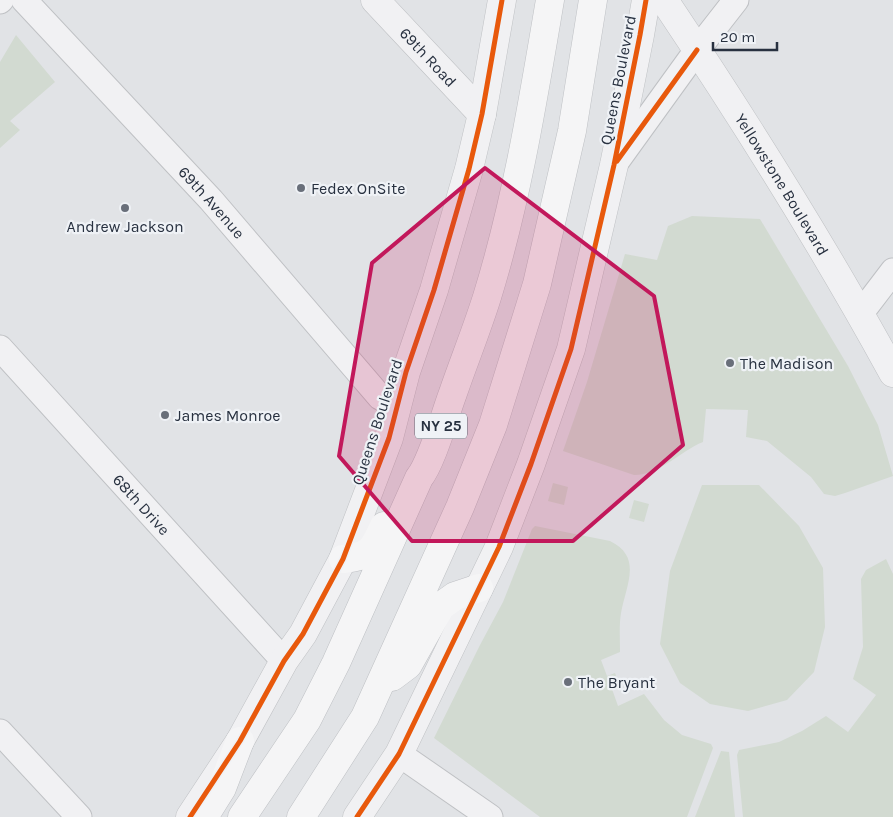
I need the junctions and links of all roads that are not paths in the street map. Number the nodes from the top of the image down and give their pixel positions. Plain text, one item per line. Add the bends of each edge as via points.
1 (24, 0) edge
2 (375, 0) edge
3 (502, 0) edge
4 (550, 0) edge
5 (593, 0) edge
6 (646, 0) edge
7 (664, 0) edge
8 (736, 0) edge
9 (697, 50) junction
10 (482, 114) junction
11 (614, 165) junction
12 (893, 271) edge
13 (861, 313) junction
14 (0, 348) edge
15 (893, 372) edge
16 (397, 406) junction
17 (419, 478) junction
18 (343, 559) junction
19 (479, 588) junction
20 (284, 661) junction
21 (379, 686) junction
22 (0, 732) edge
23 (240, 741) junction
24 (399, 754) junction
25 (79, 817) edge
26 (190, 817) edge
27 (204, 817) edge
28 (242, 817) edge
29 (301, 817) edge
30 (357, 817) edge
31 (490, 817) edge

1 - 16 street, 69th Avenue via 211,200 380,397
2 - 10 street, 69th Road
3 - 10 street, Queens Boulevard
4 - 17 main road, NY 25 via 511,208 487,298 433,449
5 - 21 main road, NY 25 via 572,131 537,284 520,340 493,425 467,489
6 - 11 street, Queens Boulevard
7 - 9 street, Yellowstone Boulevard
8 - 9 street, Queens Boulevard
9 - 11 street, Queens Boulevard
9 - 13 street, Yellowstone Boulevard
10 - 16 street, Queens Boulevard via 444,256
11 - 19 street, Queens Boulevard via 571,349 518,499
12 - 13 street
13 - 15 street, Yellowstone Boulevard
14 - 20 street, 68th Drive
16 - 18 street, Queens Boulevard via 389,438
17 - 18 main road via 395,500 370,552
17 - 28 main road, NY 25 via 336,663 306,720
18 - 20 street, Queens Boulevard via 303,634
19 - 21 main road via 455,596 441,606 408,665
19 - 24 street, Queens Boulevard
20 - 23 street, Queens Boulevard
21 - 29 main road, NY 25 via 365,718
22 - 25 street
23 - 26 street, Queens Boulevard
23 - 27 main road via 222,788
24 - 30 street, Queens Boulevard
24 - 31 street

